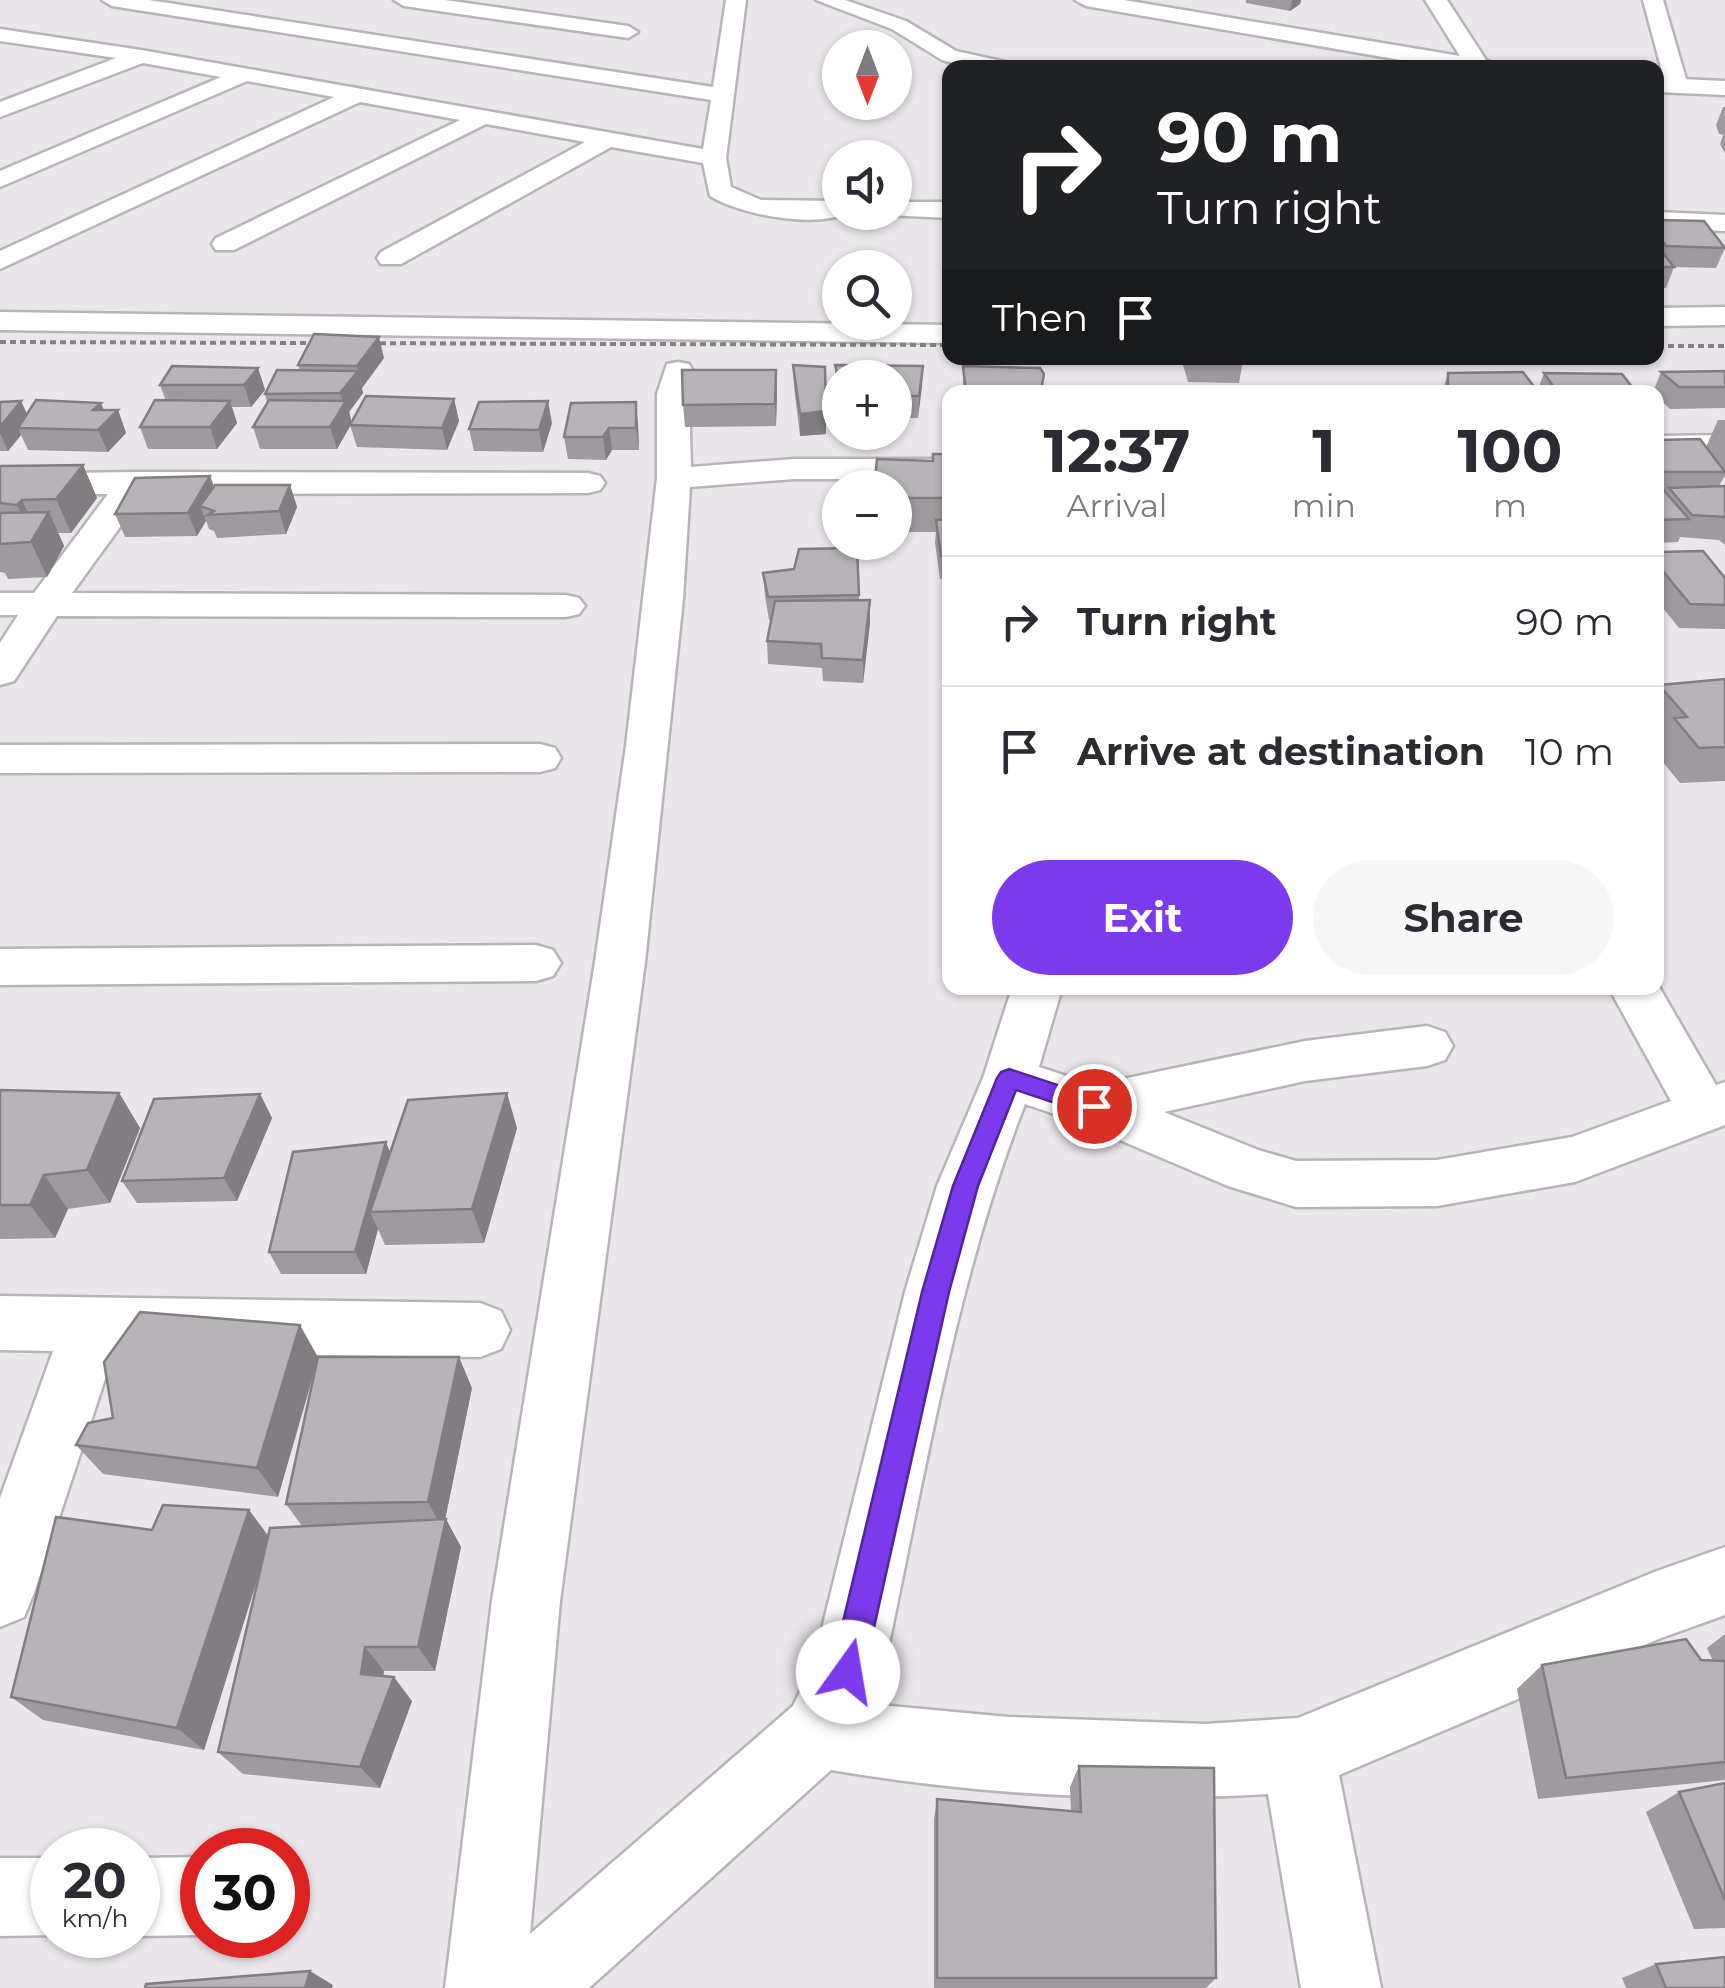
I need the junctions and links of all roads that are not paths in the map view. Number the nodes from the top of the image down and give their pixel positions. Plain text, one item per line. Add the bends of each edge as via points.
1 (112, 0) edge
2 (404, 0) edge
3 (713, 0) edge
4 (826, 0) edge
5 (1086, 0) edge
6 (1436, 0) edge
7 (1653, 0) edge
8 (736, 1) edge
9 (1127, 4) edge
10 (348, 12) dead end
11 (302, 31) junction
12 (628, 32) dead end
13 (5, 38) edge
14 (271, 43) dead end
15 (140, 56) junction
16 (967, 60) edge
17 (1445, 60) edge
18 (1480, 60) edge
19 (1663, 60) edge
20 (241, 65) junction
21 (1667, 86) edge
22 (1725, 88) edge
23 (358, 94) junction
24 (720, 95) junction
25 (0, 110) edge
26 (479, 119) junction
27 (604, 141) junction
28 (714, 158) junction
29 (0, 180) edge
30 (822, 210) edge
31 (912, 210) edge
32 (942, 210) edge
33 (1664, 220) edge
34 (1725, 223) edge
35 (224, 244) dead end
36 (391, 258) dead end
37 (0, 260) edge
38 (1725, 316) edge
39 (1664, 317) edge
40 (0, 322) edge
41 (942, 334) edge
42 (678, 371) edge
43 (1725, 445) edge
44 (1664, 446) edge
45 (942, 469) edge
46 (674, 478) junction
47 (135, 482) junction
48 (0, 484) edge
49 (588, 484) dead end
50 (0, 604) edge
51 (45, 604) junction
52 (566, 606) dead end
53 (0, 674) edge
54 (540, 758) dead end
55 (0, 759) edge
56 (536, 963) dead end
57 (0, 967) edge
58 (1035, 995) edge
59 (1639, 995) edge
60 (1427, 1046) dead end
61 (1009, 1078) junction
62 (1094, 1106) junction
63 (1714, 1106) edge
64 (0, 1323) edge
65 (93, 1323) junction
66 (480, 1330) dead end
67 (1725, 1581) edge
68 (0, 1594) edge
69 (819, 1732) junction
70 (1298, 1755) junction
71 (0, 1897) edge
72 (30, 1897) edge
73 (485, 1988) edge
74 (529, 1988) edge
75 (1341, 1988) edge

1 - 11 street
2 - 12 street
3 - 8 street
4 - 16 street via 899,25
5 - 9 street
6 - 18 street
7 - 19 street
8 - 24 street
9 - 17 street
10 - 11 street
11 - 14 street
11 - 24 street
13 - 15 street
15 - 20 street via 208,68
15 - 25 street
20 - 23 street
20 - 29 street
21 - 22 street
23 - 26 street
23 - 37 street
24 - 28 street
26 - 27 street
26 - 35 street
27 - 28 street
27 - 36 street
28 - 30 street via 720,190 734,202
31 - 32 street
33 - 34 street
38 - 39 street
40 - 41 street
42 - 46 street via 670,439
43 - 44 street
45 - 46 street
46 - 73 street via 620,962 526,1601
47 - 48 street
47 - 49 street
47 - 51 street
50 - 51 street
51 - 52 street
51 - 53 street
54 - 55 street
56 - 57 street
58 - 61 street
59 - 63 street
60 - 62 street via 1304,1061
61 - 62 street
61 - 69 street via 965,1186 848,1672
62 - 63 street via 1248,1170 1296,1184 1352,1184 1437,1183 1575,1160
64 - 65 street
65 - 66 street
65 - 68 street
67 - 70 street
69 - 70 street via 1008,1754 1206,1761
69 - 74 street
70 - 75 street
71 - 72 street

